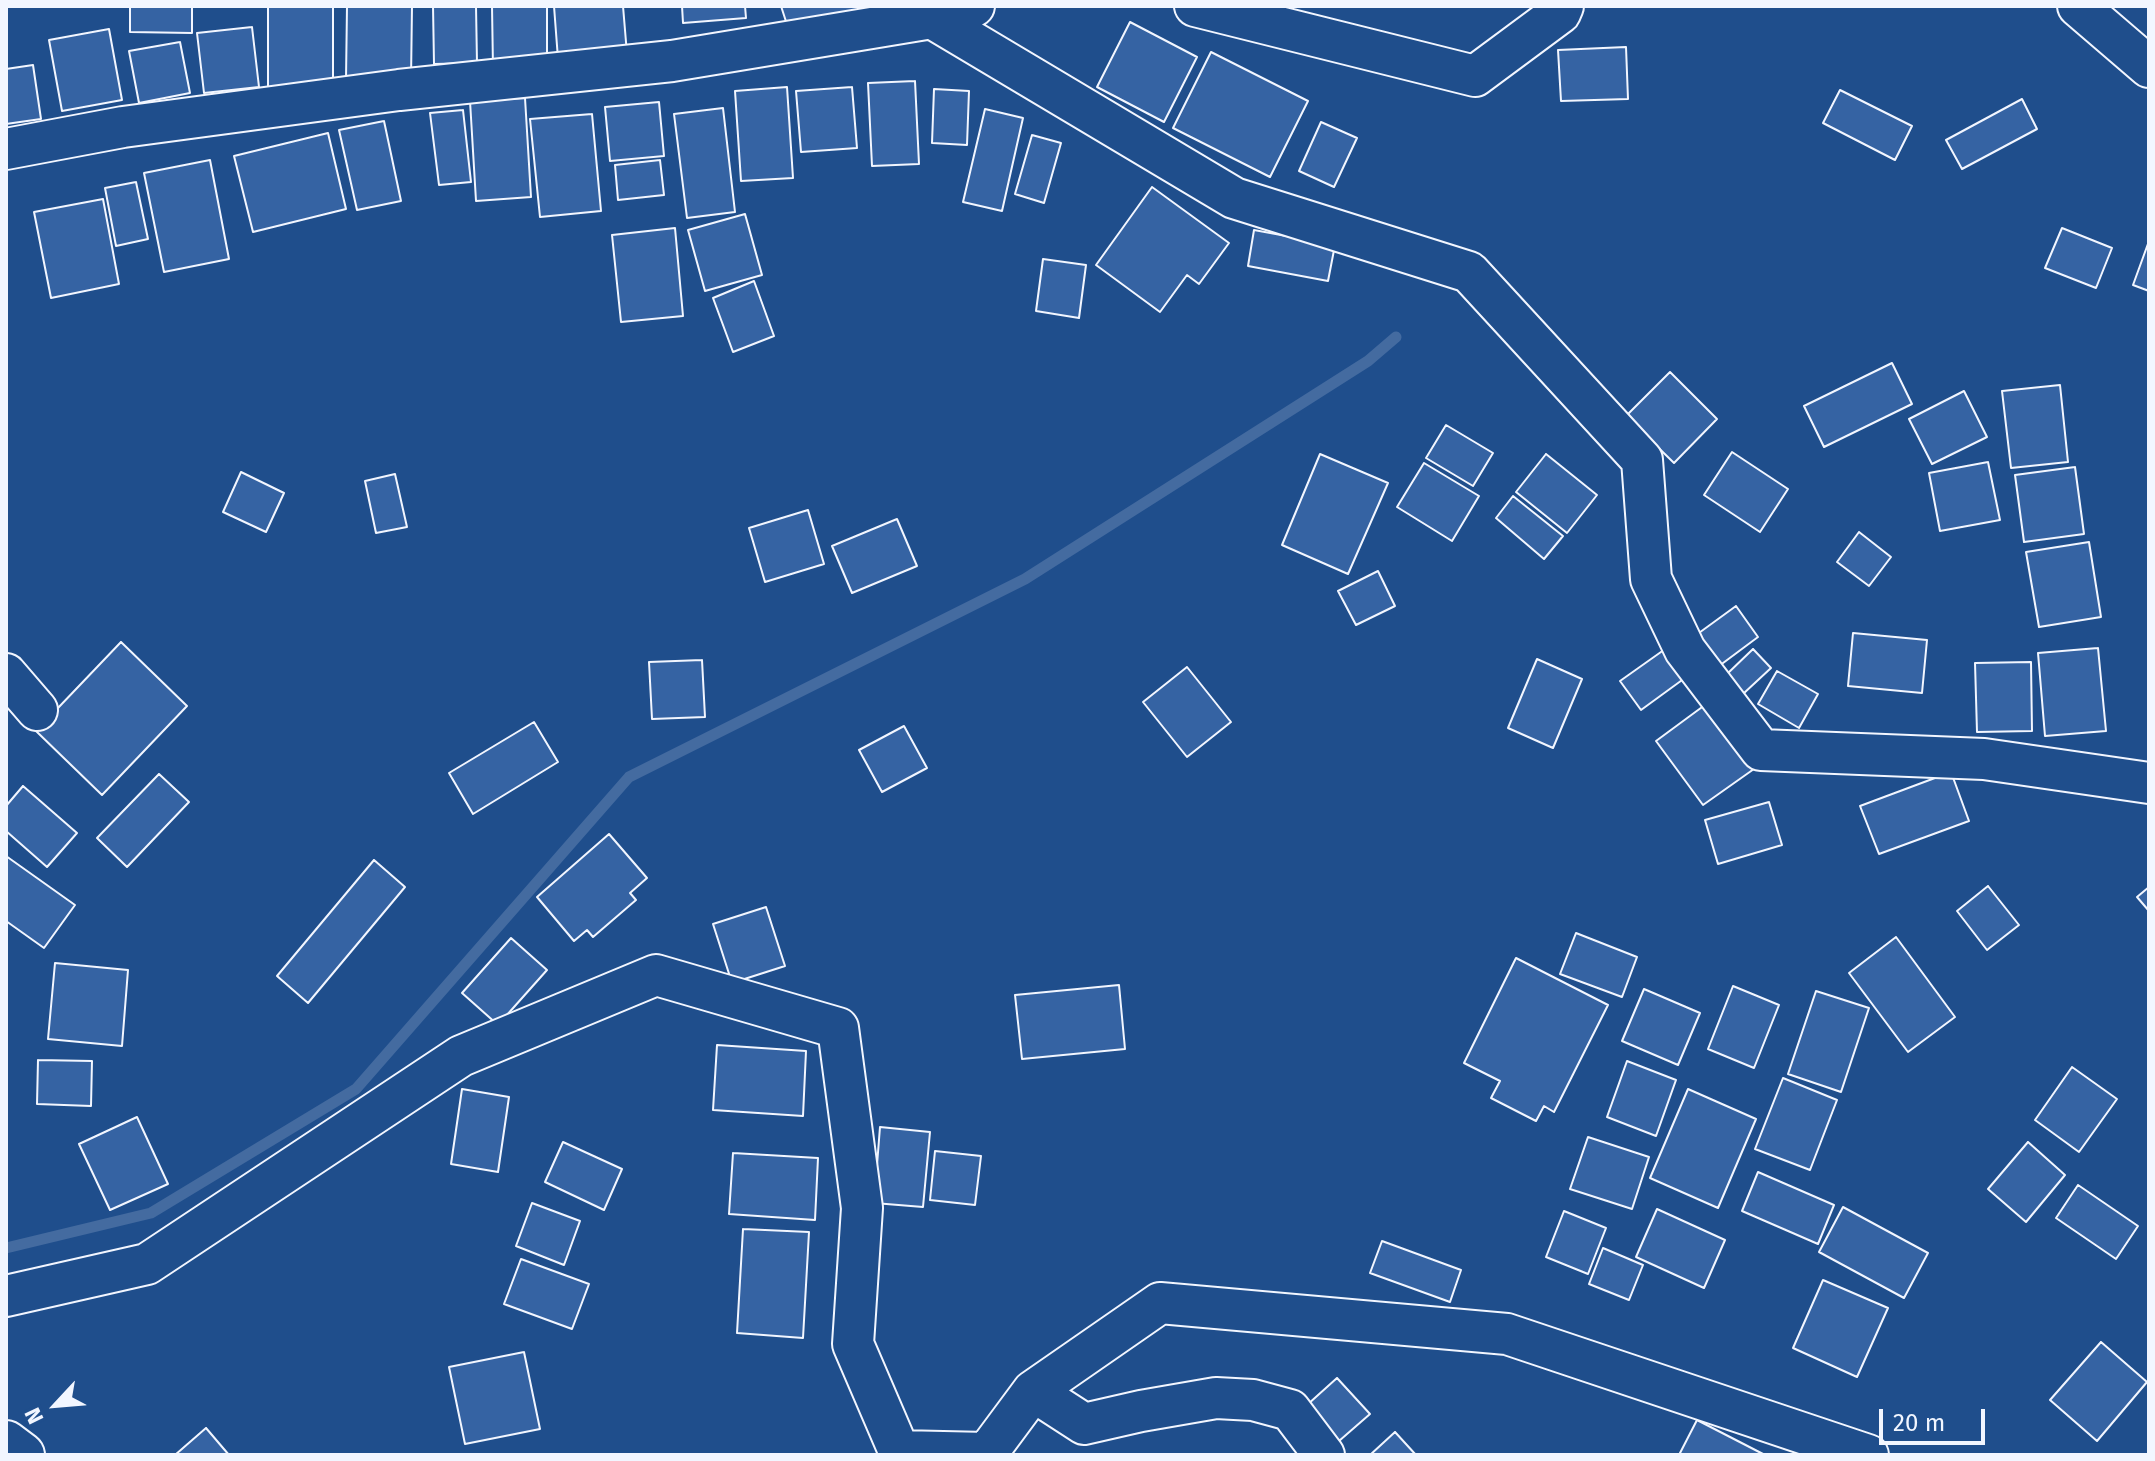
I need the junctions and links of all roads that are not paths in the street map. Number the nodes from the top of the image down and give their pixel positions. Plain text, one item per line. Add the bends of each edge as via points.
1 (974, 6) edge
2 (1195, 6) edge
3 (1563, 6) edge
4 (2078, 6) edge
5 (932, 18) junction
6 (2149, 67) edge
7 (6, 149) edge
8 (6, 674) edge
9 (37, 710) dead end
10 (2149, 783) edge
11 (6, 1296) edge
12 (1033, 1391) junction
13 (6, 1443) edge
14 (22, 1455) edge
15 (1324, 1455) edge
16 (1868, 1455) edge

1 - 5 street
2 - 3 street via 1475,76
4 - 6 street
5 - 7 street via 672,61 399,90 123,127
5 - 10 street via 1234,198 1469,272 1642,460 1651,579 1685,650 1761,750 1984,759
8 - 9 street
11 - 12 street via 147,1264 461,1056 656,975 838,1028 862,1208 853,1344 899,1451 987,1453
12 - 15 street via 1084,1424 1216,1398 1253,1400 1290,1410
12 - 16 street via 1160,1303 1507,1334
13 - 14 main road

